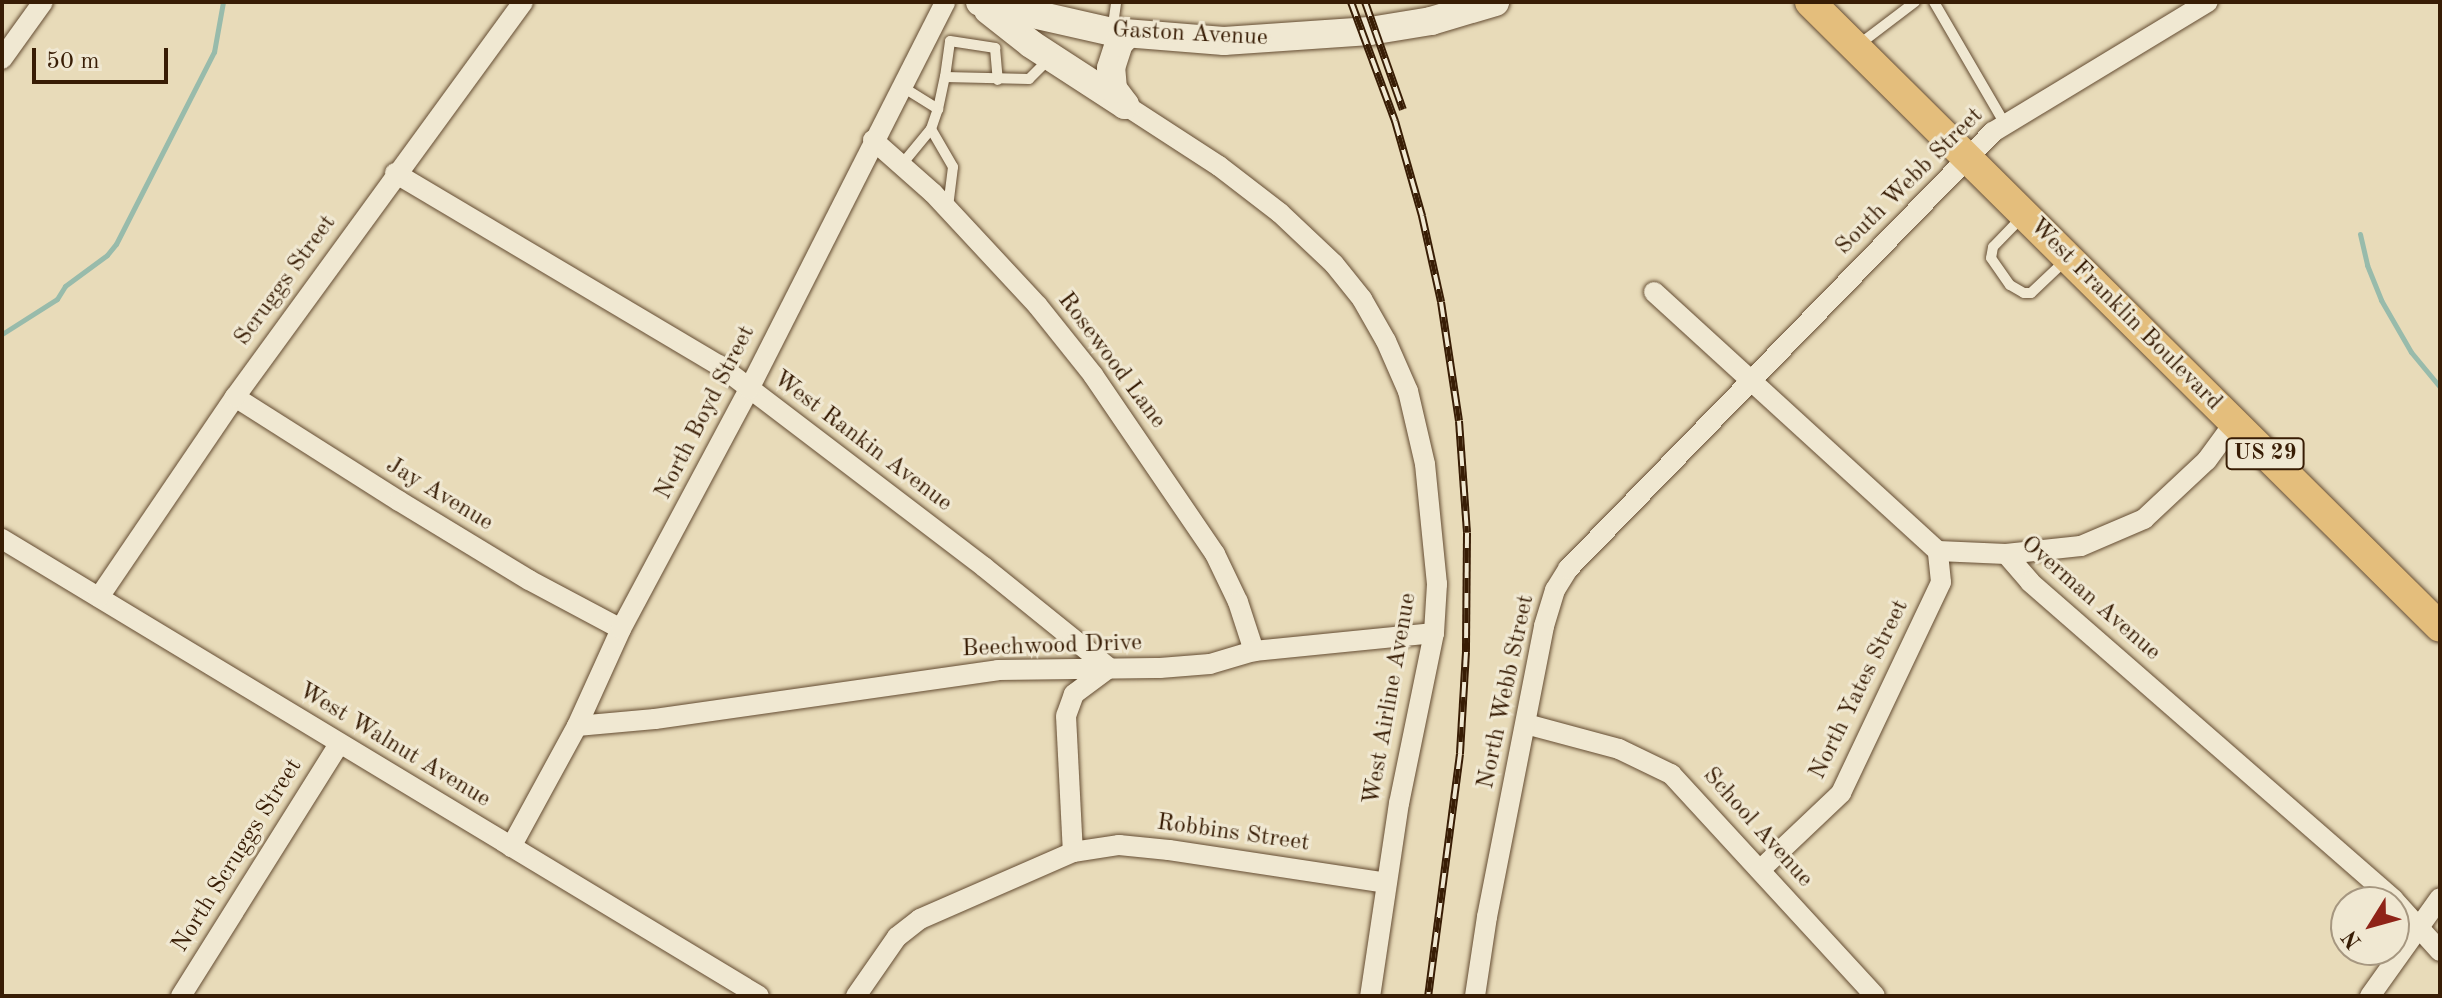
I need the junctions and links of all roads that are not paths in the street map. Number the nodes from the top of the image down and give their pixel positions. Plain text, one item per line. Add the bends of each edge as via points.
1 (43, 2) edge
2 (523, 2) edge
3 (945, 2) edge
4 (1116, 2) edge
5 (1495, 2) edge
6 (1810, 2) edge
7 (1915, 2) edge
8 (1934, 2) edge
9 (2208, 2) edge
10 (986, 8) edge
11 (1080, 27) junction
12 (1120, 33) junction
13 (928, 34) junction
14 (950, 41) junction
15 (1856, 47) junction
16 (995, 48) junction
17 (1050, 57) junction
18 (2, 59) edge
19 (945, 77) junction
20 (998, 80) junction
21 (1094, 85) junction
22 (901, 86) junction
23 (1125, 105) junction
24 (938, 109) junction
25 (2005, 124) junction
26 (931, 129) junction
27 (873, 140) junction
28 (1966, 158) junction
29 (903, 163) junction
30 (395, 173) junction
31 (948, 209) junction
32 (2024, 214) junction
33 (2068, 258) junction
34 (1654, 292) dead end
35 (1752, 378) junction
36 (749, 389) junction
37 (235, 397) junction
38 (2234, 423) junction
39 (2, 539) edge
40 (1938, 551) junction
41 (2006, 554) junction
42 (99, 597) junction
43 (2437, 617) edge
44 (621, 629) junction
45 (1434, 633) junction
46 (1254, 651) junction
47 (1109, 668) junction
48 (1526, 724) junction
49 (577, 726) junction
50 (339, 744) junction
51 (511, 847) junction
52 (1073, 852) junction
53 (1760, 870) junction
54 (1386, 883) junction
55 (2440, 898) edge
56 (2420, 927) junction
57 (2440, 951) edge
58 (181, 996) edge
59 (759, 996) edge
60 (856, 996) edge
61 (1370, 996) edge
62 (1475, 996) edge
63 (1875, 996) edge
64 (2370, 996) edge

1 - 18 street
2 - 30 street, Scruggs Street
3 - 13 street, North Boyd Street
4 - 12 lane
5 - 12 main road, Gaston Avenue via 1431,21 1299,39 1224,41
6 - 15 main road, West Franklin Boulevard / US 29
7 - 15 lane
8 - 25 lane
9 - 25 street, South Webb Street
10 - 11 main road, Gaston Avenue
10 - 16 lane
10 - 17 main road
11 - 12 main road, Gaston Avenue
11 - 21 main road via 1082,67
12 - 23 main road via 1111,68 1113,89
13 - 14 lane
13 - 22 street, North Boyd Street
14 - 16 lane
14 - 19 lane
15 - 28 main road, West Franklin Boulevard / US 29
16 - 20 lane
17 - 20 lane via 1029,79
17 - 21 main road
19 - 20 lane
19 - 24 lane
21 - 23 main road
22 - 24 lane
22 - 27 street, North Boyd Street
23 - 45 street, West Airline Avenue via 1280,213 1334,264 1368,309 1408,391 1425,464 1437,584
24 - 26 lane
25 - 28 street, South Webb Street
26 - 29 lane
26 - 31 lane via 953,167
27 - 29 street, Rosewood Lane
27 - 36 street, North Boyd Street
28 - 32 main road, West Franklin Boulevard / US 29
28 - 35 street, South Webb Street
29 - 31 street, Rosewood Lane
30 - 36 street, West Rankin Avenue via 719,365
30 - 37 street, Scruggs Street
31 - 46 street, Rosewood Lane via 1074,352 1184,504 1221,566
32 - 33 main road, West Franklin Boulevard / US 29
32 - 33 lane via 1993,247 1991,258 2010,285 2031,293
33 - 38 main road, West Franklin Boulevard / US 29
34 - 35 street
35 - 40 street
35 - 48 street, North Webb Street via 1568,569 1544,626
36 - 44 street, North Boyd Street
36 - 47 street, West Rankin Avenue
37 - 42 street, Scruggs Street
37 - 44 street, Jay Avenue via 425,517
38 - 41 street via 2207,460 2144,519 2081,546
38 - 43 main road, West Franklin Boulevard / US 29
39 - 42 street, West Walnut Avenue
40 - 41 street, Overman Avenue
40 - 53 street, North Yates Street via 1941,582 1841,793
41 - 56 street, Overman Avenue via 2030,582
42 - 50 street, West Walnut Avenue
44 - 49 street, North Boyd Street
45 - 46 street, Beechwood Drive
45 - 54 street, West Airline Avenue
46 - 47 street, Beechwood Drive via 1210,664
47 - 49 street, Beechwood Drive via 998,670
47 - 52 street via 1074,694 1066,716
48 - 53 street, School Avenue via 1619,749 1671,774
48 - 62 street, North Webb Street
49 - 51 street, North Boyd Street
50 - 51 street, West Walnut Avenue
50 - 58 street, North Scruggs Street
51 - 59 street, West Walnut Avenue
52 - 54 street, Robbins Street via 1119,845
52 - 60 street, Robbins Street via 920,919 897,937
53 - 63 street, School Avenue
54 - 61 street, West Airline Avenue
55 - 56 street
56 - 57 street, Overman Avenue
56 - 64 street

